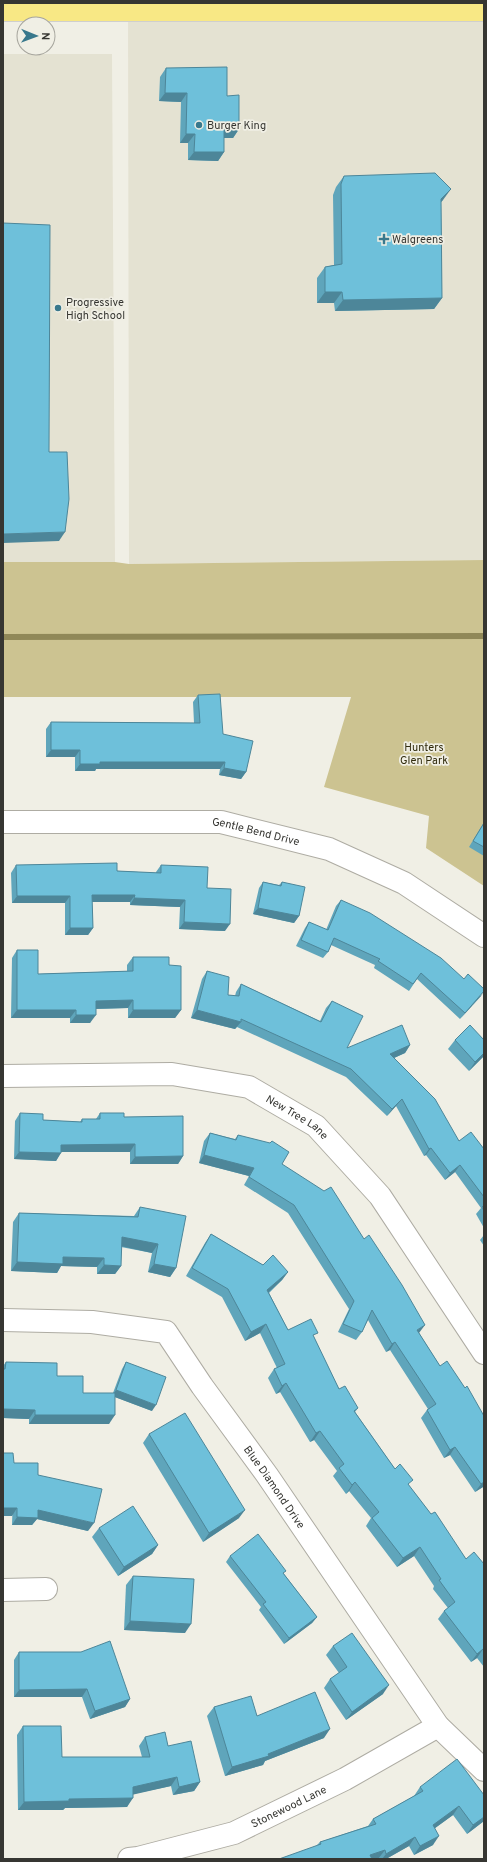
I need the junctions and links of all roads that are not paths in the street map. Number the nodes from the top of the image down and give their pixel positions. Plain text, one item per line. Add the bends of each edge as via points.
1 (3, 10) edge
2 (484, 10) edge
3 (3, 822) edge
4 (484, 936) edge
5 (3, 1076) edge
6 (3, 1320) edge
7 (484, 1353) edge
8 (46, 1589) dead end
9 (3, 1590) edge
10 (438, 1726) junction
11 (484, 1770) edge
12 (129, 1859) edge

1 - 2 main road
3 - 4 street, Gentle Bend Drive via 221,822 329,849 404,883
5 - 7 street, New Tree Lane via 172,1074 249,1087 316,1126 380,1196
6 - 10 street, Blue Diamond Drive via 92,1322 166,1332
8 - 9 street
10 - 11 street, Blue Diamond Drive
10 - 12 street, Stonewood Lane via 345,1779 234,1833

